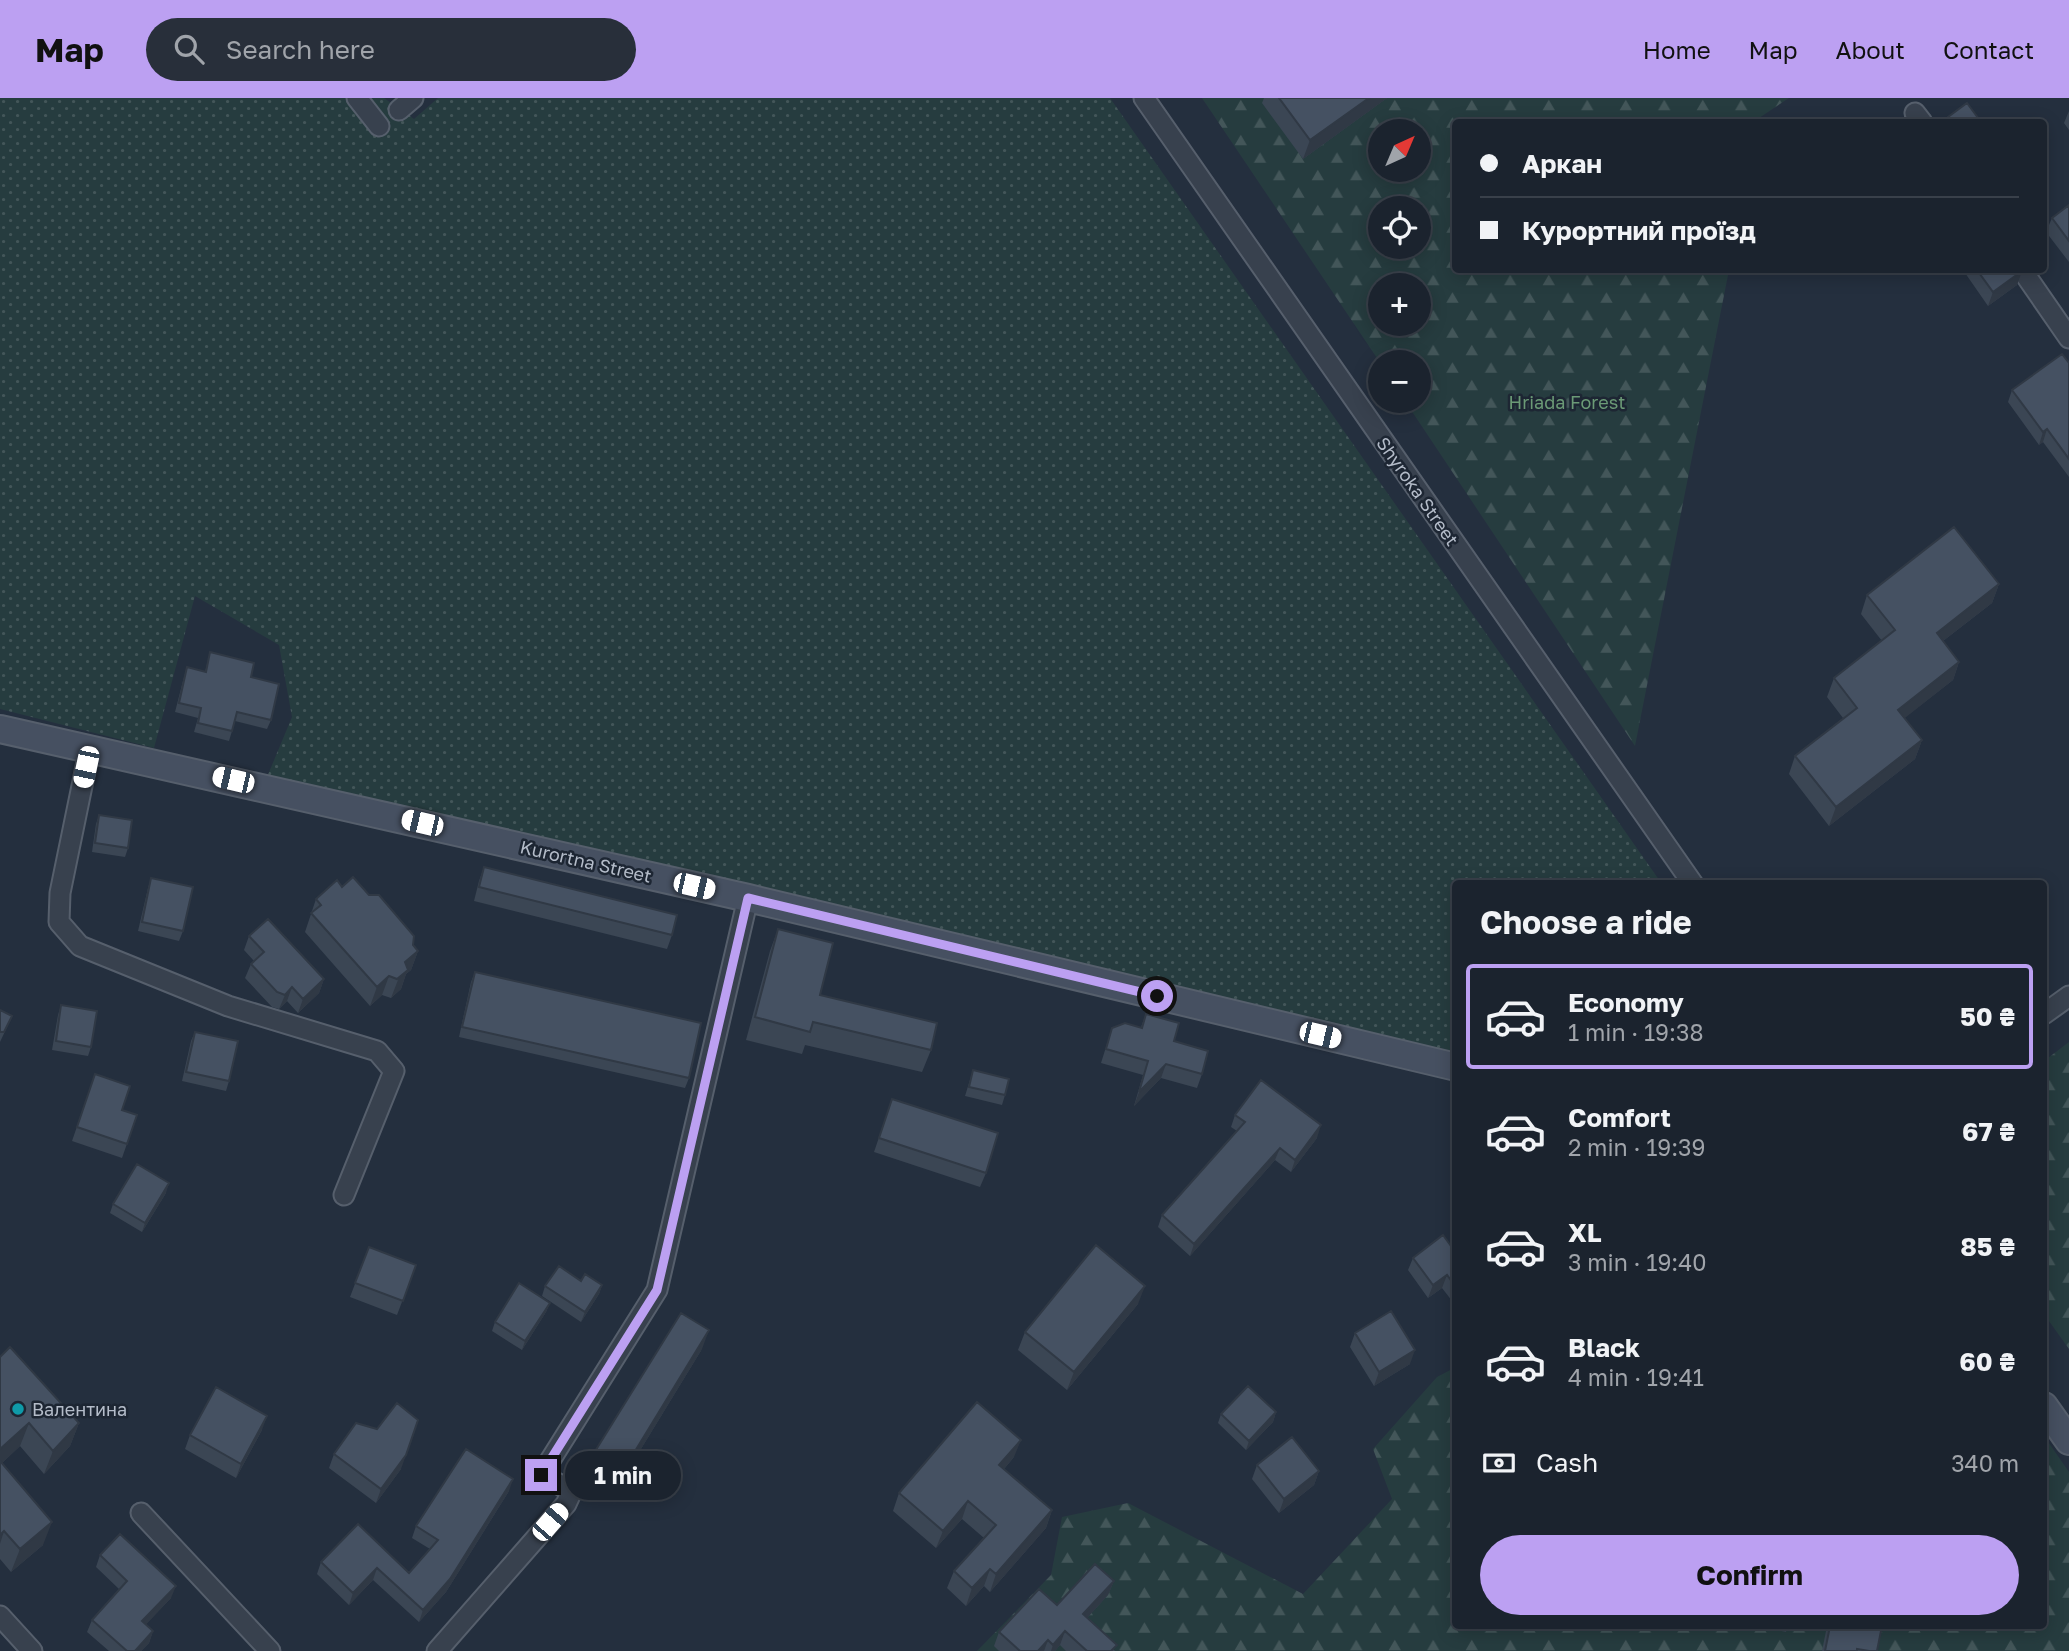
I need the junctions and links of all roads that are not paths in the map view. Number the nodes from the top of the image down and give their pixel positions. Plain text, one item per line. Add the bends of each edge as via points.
1 (357, 98) edge
2 (1144, 98) edge
3 (379, 126) dead end
4 (2024, 273) edge
5 (2069, 338) edge
6 (0, 729) edge
7 (90, 747) junction
8 (1690, 880) edge
9 (748, 898) junction
10 (2069, 996) edge
11 (2047, 1012) edge
12 (1452, 1066) edge
13 (344, 1195) dead end
14 (2047, 1410) edge
15 (2069, 1441) edge
16 (142, 1513) dead end
17 (0, 1616) edge
18 (32, 1651) edge
19 (270, 1651) edge
20 (437, 1651) edge

1 - 3 street
2 - 8 street, Shyroka Street
4 - 5 street
6 - 7 main road, Kurortna Street
7 - 9 main road, Kurortna Street
7 - 13 street via 60,893 59,922 80,946 228,1006 377,1051 394,1071
9 - 12 main road, Kurortna Street
9 - 20 street via 657,1290 541,1475 572,1492 566,1504
10 - 11 street
14 - 15 main road
16 - 19 street
17 - 18 street

